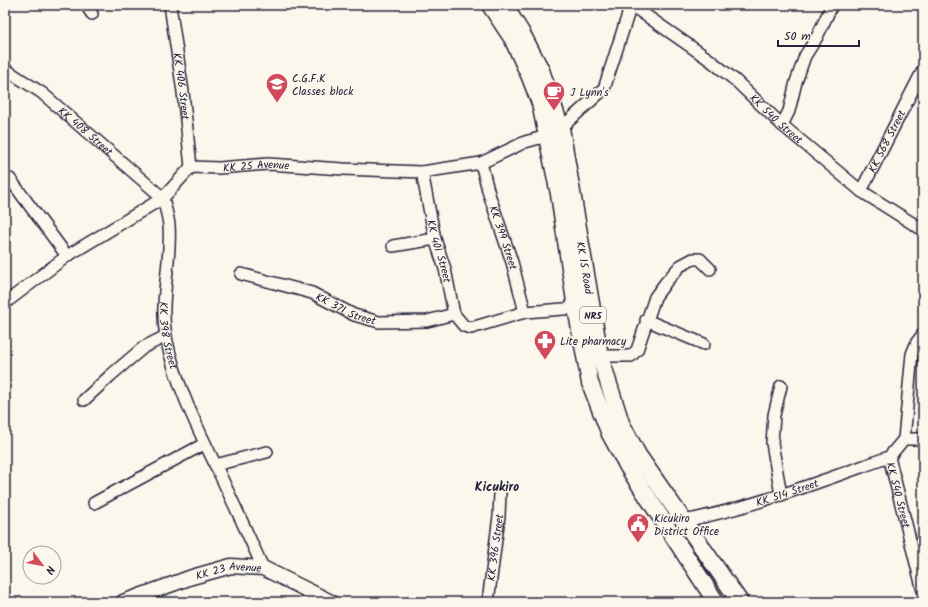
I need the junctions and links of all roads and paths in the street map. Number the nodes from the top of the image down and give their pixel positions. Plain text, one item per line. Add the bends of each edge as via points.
1 (170, 5) edge
2 (490, 5) edge
3 (504, 5) edge
4 (631, 5) edge
5 (832, 5) edge
6 (5, 69) edge
7 (923, 70) edge
8 (782, 125) junction
9 (561, 128) junction
10 (547, 136) junction
11 (481, 163) junction
12 (191, 167) junction
13 (422, 172) junction
14 (10, 179) dead end
15 (861, 191) junction
16 (163, 198) junction
17 (923, 230) edge
18 (435, 239) junction
19 (393, 246) dead end
20 (67, 256) junction
21 (710, 270) dead end
22 (241, 274) dead end
23 (7, 299) edge
24 (576, 308) junction
25 (525, 312) junction
26 (454, 314) junction
27 (646, 320) junction
28 (923, 334) edge
29 (166, 336) junction
30 (704, 344) dead end
31 (600, 356) junction
32 (781, 386) dead end
33 (84, 400) dead end
34 (904, 439) junction
35 (923, 439) edge
36 (204, 444) junction
37 (267, 452) dead end
38 (889, 457) junction
39 (216, 465) junction
40 (500, 493) dead end
41 (781, 496) junction
42 (94, 503) dead end
43 (684, 521) junction
44 (264, 568) junction
45 (923, 591) edge
46 (123, 602) edge
47 (331, 602) edge
48 (488, 602) edge
49 (716, 602) edge
50 (740, 602) edge

1 - 12 street, KK 406 Street
2 - 10 highway, KK 15 Road / NR5 via 512,38 530,77 540,103
3 - 9 highway, KK 15 Road / NR5 via 541,70
4 - 8 street, KK 540 Street via 710,60
4 - 9 street via 604,89
5 - 8 street via 805,56 789,111
6 - 16 street, KK 408 Street via 42,93
7 - 15 street, KK 568 Street
8 - 15 street, KK 540 Street
9 - 10 highway
9 - 31 highway, KK 15 Road / NR5
10 - 11 street, KK 25 Avenue via 525,142
10 - 24 highway, KK 15 Road / NR5 via 559,194
11 - 13 street, KK 25 Avenue
11 - 25 street, KK 399 Street
12 - 13 street, KK 25 Avenue via 218,168 268,164
12 - 16 street
13 - 18 street, KK 401 Street
14 - 20 street
15 - 17 street, KK 540 Street
16 - 20 street
16 - 29 street, KK 398 Street via 169,224 164,299
18 - 19 street
18 - 26 street, KK 401 Street via 445,269
20 - 23 street
21 - 27 street via 700,259 693,259 680,266 655,297
22 - 26 street, KK 371 Street via 312,293 354,315 379,322 427,321
24 - 25 street
24 - 49 highway, KK 15 Road / NR5 via 590,383 610,434
25 - 26 street, KK 401 Street via 471,328 464,326
27 - 30 street
27 - 31 street via 636,350 631,356
28 - 34 street via 912,354
29 - 33 street via 144,347
29 - 36 street, KK 398 Street via 188,406
31 - 43 highway, KK 15 Road / NR5 via 621,423
32 - 41 street via 774,415 772,443
34 - 35 street
34 - 38 street, KK 540 Street
36 - 39 street, KK 398 Street
36 - 42 street
37 - 39 street
38 - 41 street, KK 514 Street
38 - 45 street, KK 540 Street
39 - 44 street, KK 398 Street
40 - 48 street, KK 396 Street
41 - 43 street, KK 514 Street
43 - 50 highway, KK 15 Road / NR5
44 - 46 main road, KK 23 Avenue via 231,566
44 - 47 main road, KK 23 Avenue

